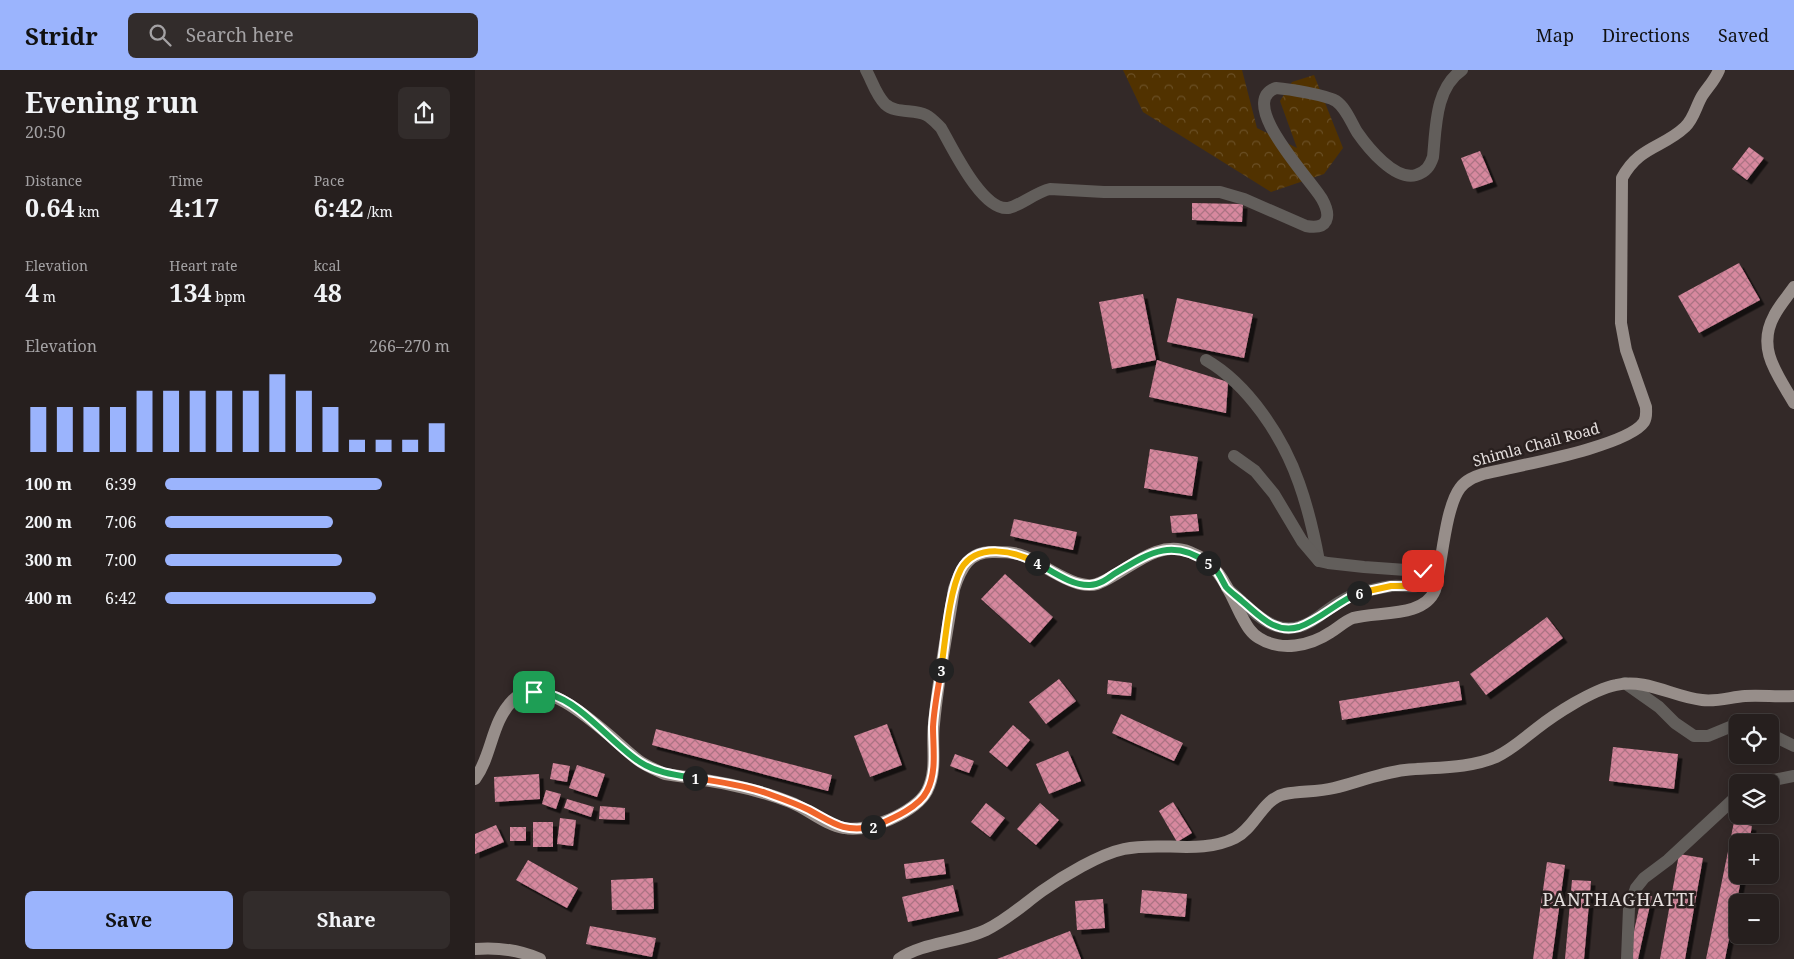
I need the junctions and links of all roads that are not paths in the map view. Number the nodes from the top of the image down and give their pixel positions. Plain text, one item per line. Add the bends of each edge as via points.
1 (867, 70) edge
2 (1462, 70) edge
3 (1719, 70) edge
4 (1794, 287) edge
5 (1205, 360) dead end
6 (1794, 403) edge
7 (1234, 456) dead end
8 (1319, 560) junction
9 (1227, 588) junction
10 (1625, 683) junction
11 (1794, 696) edge
12 (1729, 727) edge
13 (1779, 738) edge
14 (1794, 746) edge
15 (1794, 776) edge
16 (475, 779) edge
17 (1779, 779) edge
18 (1729, 803) edge
19 (475, 949) edge
20 (540, 959) edge
21 (899, 959) edge
22 (1627, 959) edge

1 - 2 street via 878,95 891,108 925,115 937,124 973,182 999,206 1008,208 1050,190 1208,191 1234,195 1314,227 1327,221 1327,210 1315,189 1281,146 1264,108 1267,93 1276,88 1334,100 1375,153 1401,175 1410,177 1420,174 1431,164 1442,97
3 - 9 main road, Shimla Chail Road via 1689,123 1643,152 1622,178 1621,323 1626,350 1646,407 1643,422 1601,446 1471,478 1457,493 1447,527 1439,577 1432,598 1426,604 1355,618 1319,639 1283,646 1253,633
4 - 6 main road via 1773,317 1767,338 1768,357
5 - 8 street via 1233,378 1259,408 1281,446 1300,484
7 - 8 street via 1255,472 1274,494 1302,541
8 - 9 street via 1426,572 1429,576 1426,583 1417,586 1391,586 1359,593 1311,622 1289,629 1261,619
9 - 16 main road, Shimla Chail Road via 1215,568 1199,556 1181,550 1169,549 1152,554 1096,584 1088,585 1009,552 979,554 968,561 954,589 933,726 934,760 927,791 918,802 873,827 844,828 791,802 748,787 665,774 639,762 570,704 549,694 534,692 514,698 506,708
10 - 11 main road via 1641,684 1704,701 1745,696
10 - 12 street via 1694,736 1708,736
10 - 21 main road via 1601,690 1575,704 1511,748 1487,760 1403,770 1332,788 1284,794 1274,798 1253,824 1235,838 1205,845 1145,846 1107,854 1063,878 989,928 910,952
13 - 14 street
15 - 17 street
18 - 22 street via 1636,888 1629,908
19 - 20 main road via 511,950

